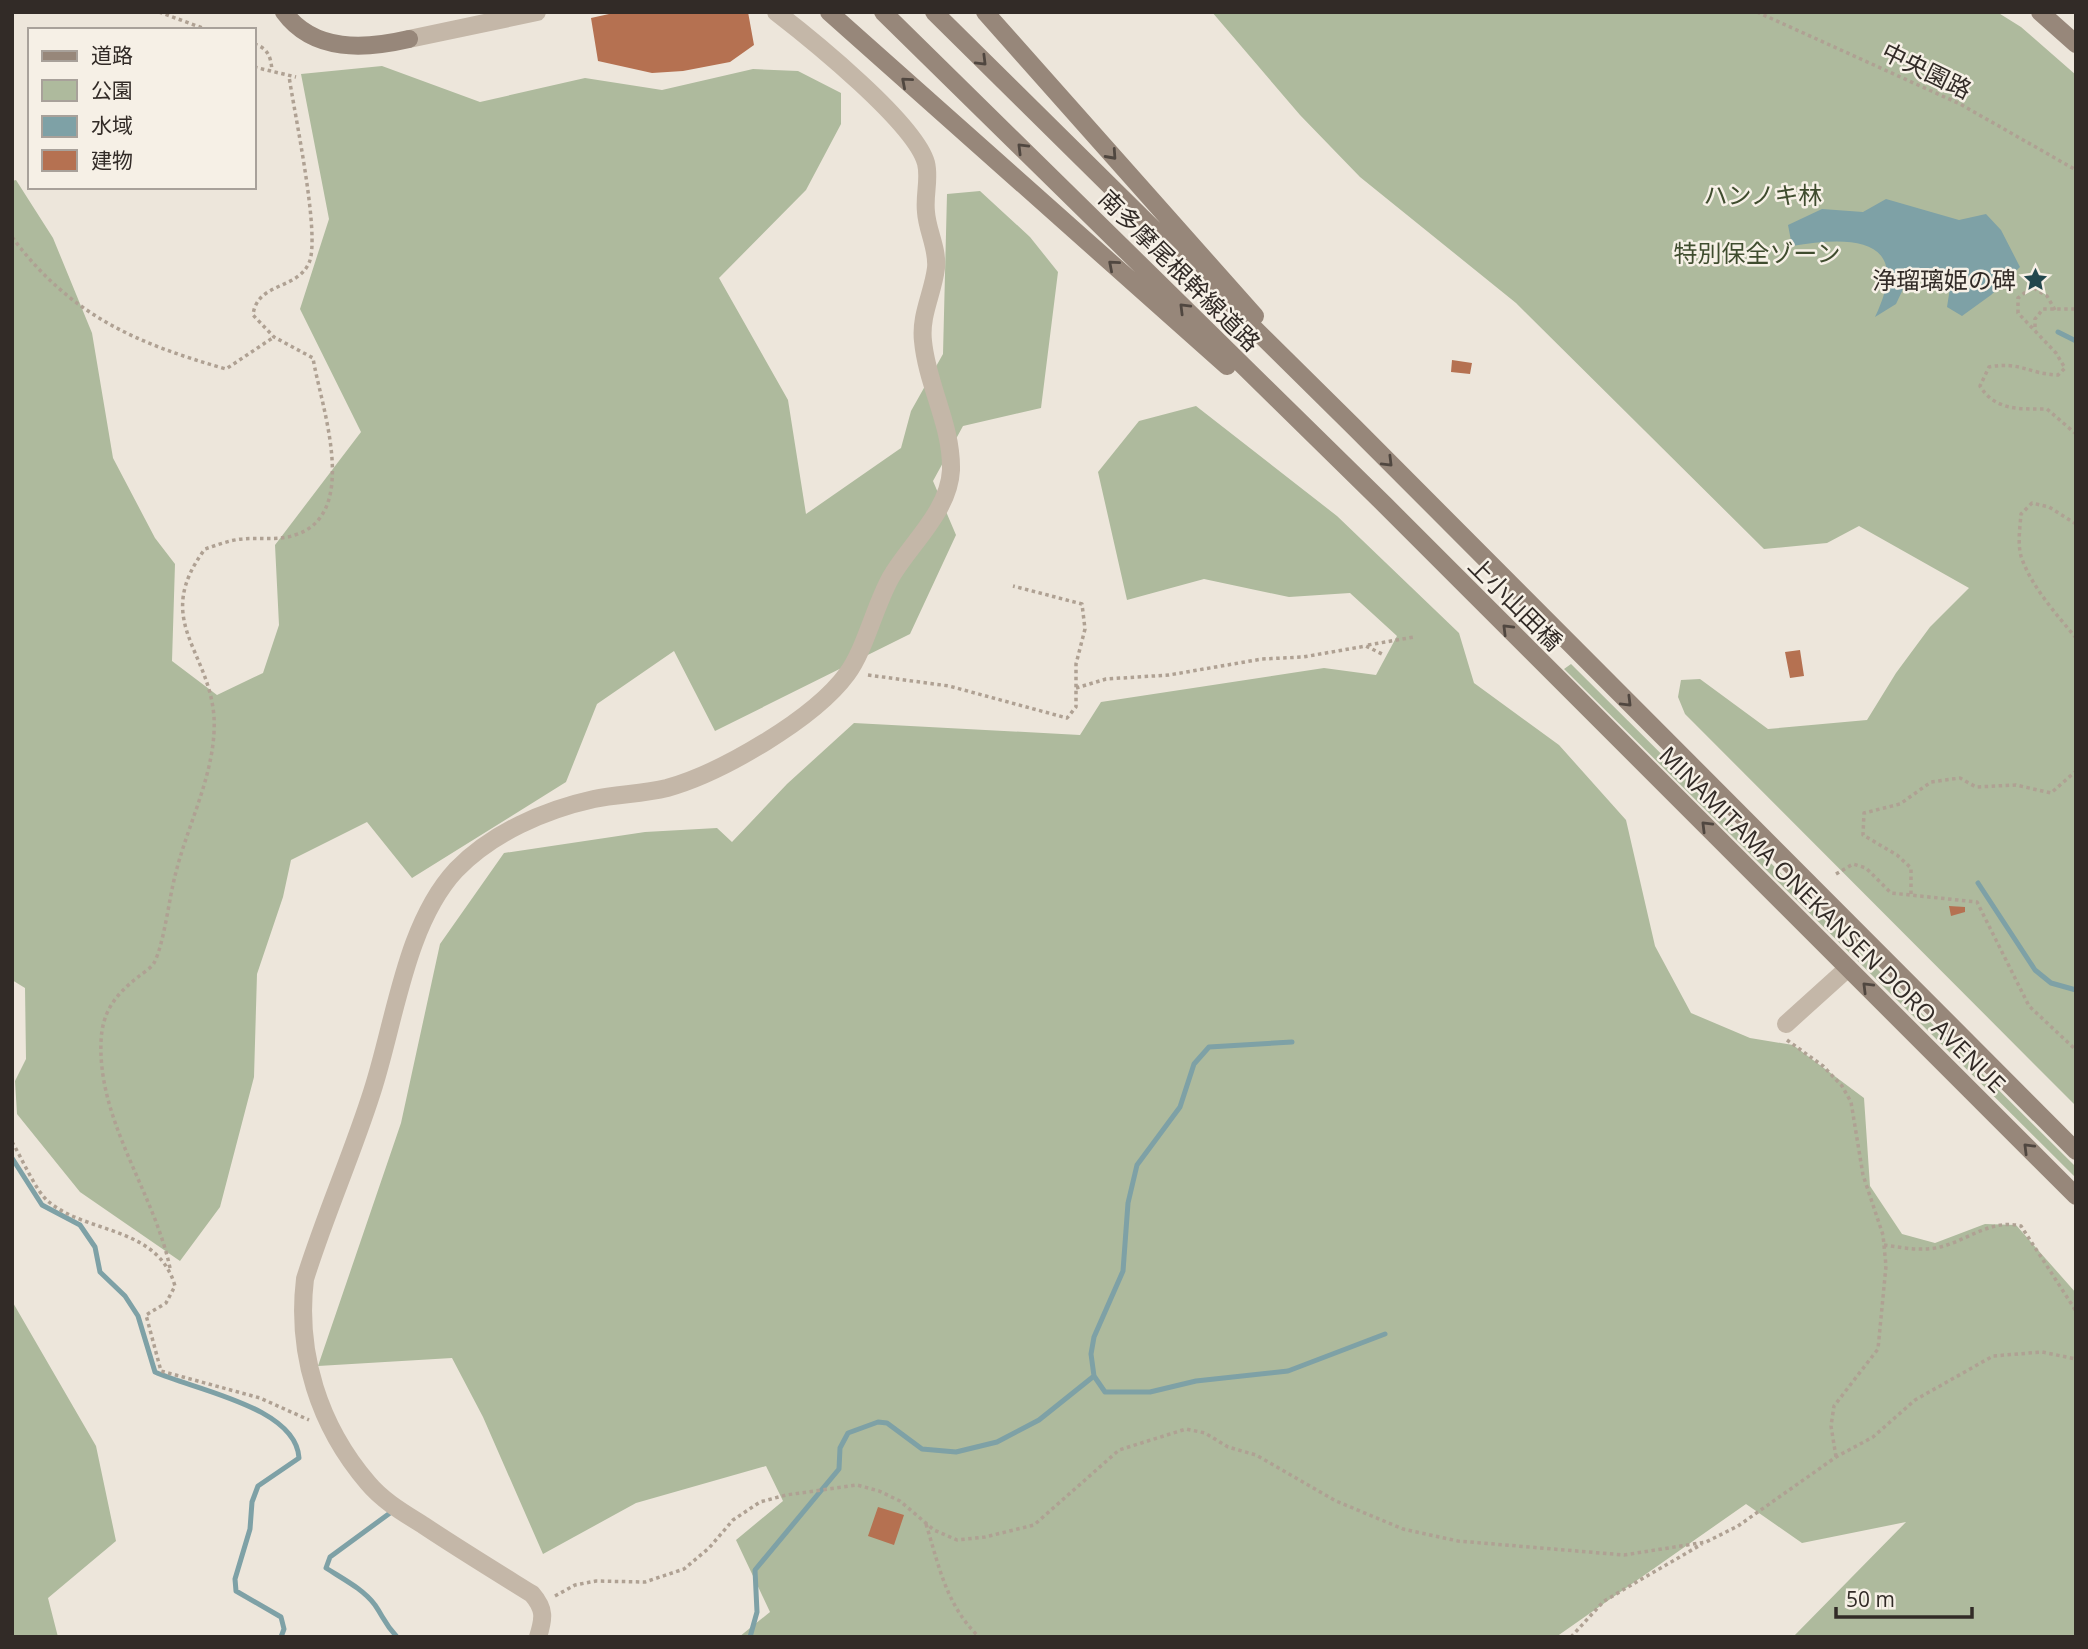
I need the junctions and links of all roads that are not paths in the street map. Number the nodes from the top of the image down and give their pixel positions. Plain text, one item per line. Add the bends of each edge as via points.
1 (284, 12) edge
2 (537, 12) edge
3 (775, 12) edge
4 (829, 12) edge
5 (883, 12) edge
6 (934, 12) edge
7 (985, 12) edge
8 (2040, 12) edge
9 (409, 39) joint
10 (2076, 44) edge
11 (1354, 427) junction
12 (1385, 505) junction
13 (1465, 540) joint
14 (1441, 563) joint
15 (1578, 654) joint
16 (1556, 677) joint
17 (1848, 968) junction
18 (1785, 1030) road end
19 (2076, 1151) edge
20 (2076, 1196) edge
21 (538, 1637) edge

1 - 9 main road via 299,29 334,44 382,46
2 - 9 street
3 - 21 street via 834,60 909,132 926,160 926,212 936,268 923,340 946,427 949,487 892,576 848,672 799,717 708,773 664,789 594,799 520,825 474,853 440,892 420,927 373,1090 305,1279 302,1308 312,1386 367,1483 390,1503 532,1594 542,1606
12 -> 4 main road
12 -> 5 main road, 南多摩尾根幹線道路
6 -> 11 main road, 南多摩尾根幹線道路
7 -> 11 main road
8 - 10 main road
11 -> 13 main road, 南多摩尾根幹線道路
12 - 14 main road, 南多摩尾根幹線道路
13 - 15 main road, 上小山田橋
16 -> 14 main road, 上小山田橋
15 -> 19 main road, MINAMITAMA ONEKANSEN DORO AVENUE
17 -> 16 main road, MINAMITAMA ONEKANSEN DORO AVENUE
17 - 18 street
20 -> 17 main road, MINAMITAMA ONEKANSEN DORO AVENUE

